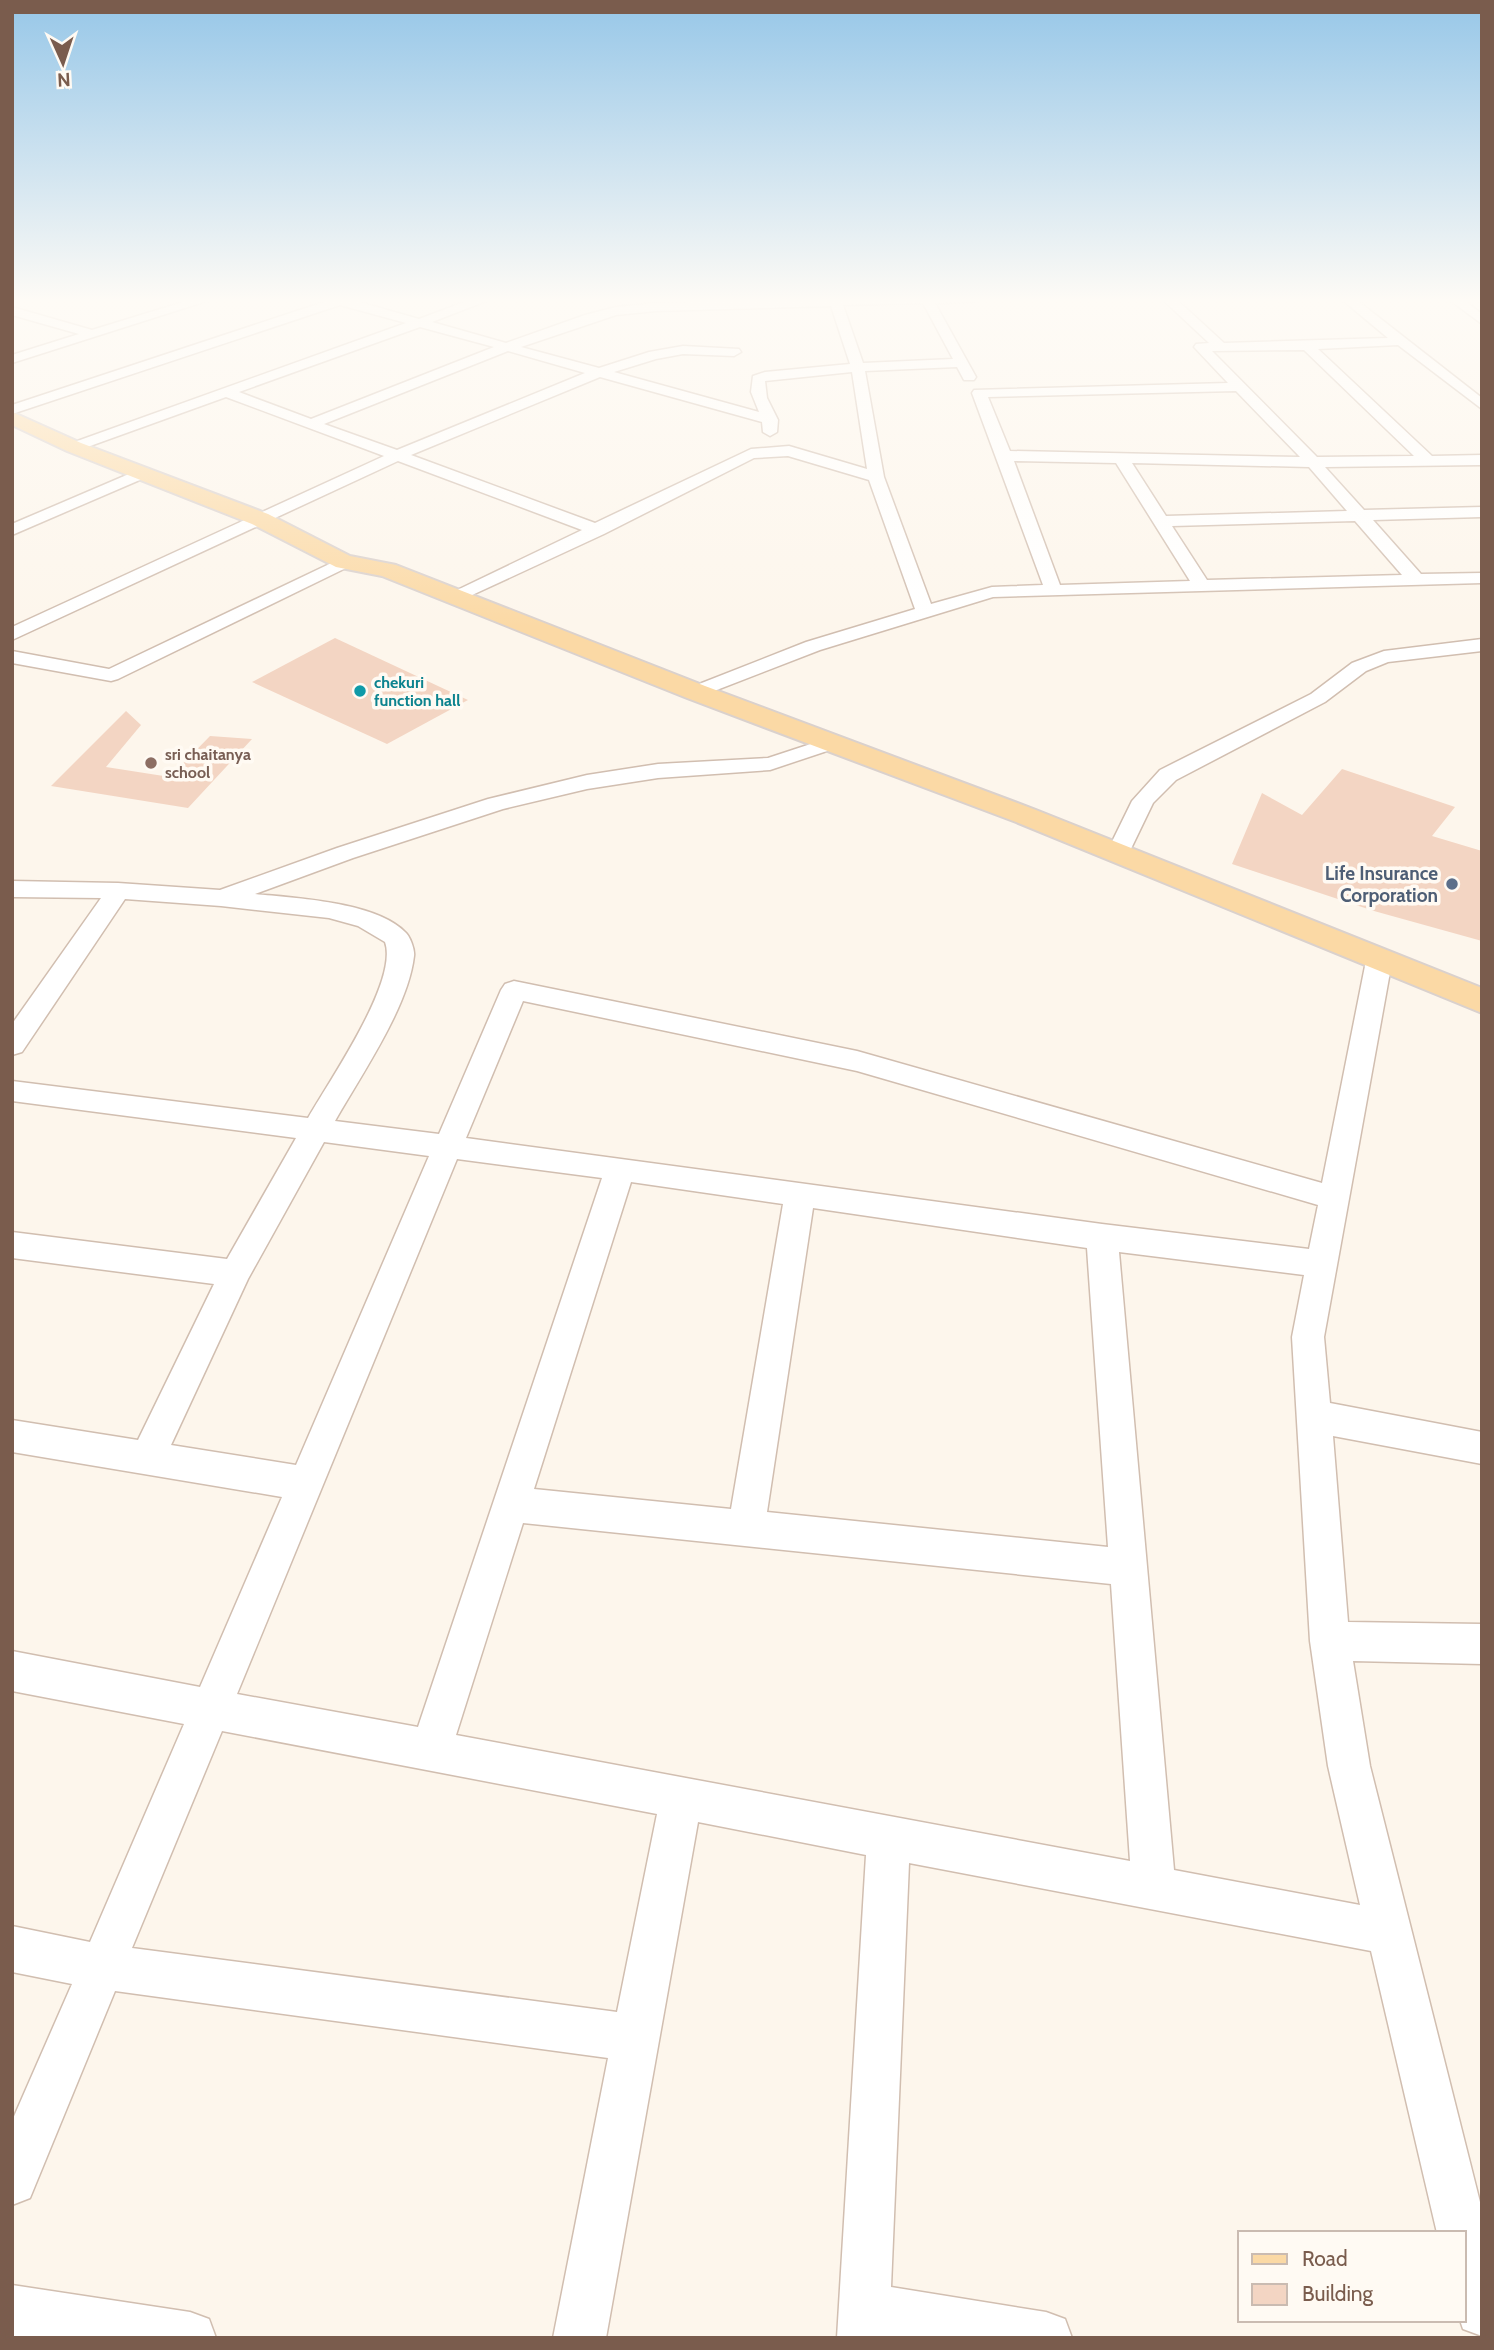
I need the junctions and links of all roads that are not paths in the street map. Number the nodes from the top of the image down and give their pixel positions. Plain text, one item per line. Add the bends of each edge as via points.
1 (180, 408) edge
2 (271, 408) edge
3 (352, 408) edge
4 (510, 408) edge
5 (726, 408) edge
6 (766, 408) edge
7 (865, 408) edge
8 (985, 408) edge
9 (1260, 408) edge
10 (1372, 408) edge
11 (12, 418) edge
12 (771, 420) junction
13 (313, 423) junction
14 (74, 447) junction
15 (768, 452) junction
16 (399, 454) junction
17 (1004, 456) junction
18 (1122, 460) junction
19 (1482, 460) edge
20 (1428, 461) junction
21 (1313, 462) junction
22 (143, 473) junction
23 (876, 477) junction
24 (1482, 512) edge
25 (1360, 515) junction
26 (260, 519) junction
27 (1160, 521) junction
28 (12, 530) edge
29 (598, 530) junction
30 (344, 562) junction
31 (1482, 578) edge
32 (1416, 580) junction
33 (1201, 585) junction
34 (1053, 589) junction
35 (457, 597) junction
36 (925, 612) junction
37 (12, 634) edge
38 (1482, 645) edge
39 (12, 657) edge
40 (696, 692) junction
41 (832, 743) junction
42 (1118, 854) junction
43 (13, 890) edge
44 (118, 891) junction
45 (221, 898) junction
46 (1379, 961) junction
47 (1482, 1001) edge
48 (12, 1045) edge
49 (12, 1091) edge
50 (316, 1130) junction
51 (449, 1147) junction
52 (620, 1169) junction
53 (800, 1195) junction
54 (1334, 1199) junction
55 (1102, 1237) junction
56 (12, 1245) edge
57 (1321, 1264) junction
58 (235, 1273) junction
59 (1313, 1416) junction
60 (12, 1436) edge
61 (1482, 1448) edge
62 (147, 1458) junction
63 (306, 1485) junction
64 (511, 1504) junction
65 (746, 1528) junction
66 (1126, 1567) junction
67 (1330, 1641) junction
68 (1482, 1644) edge
69 (12, 1671) edge
70 (213, 1709) junction
71 (431, 1750) junction
72 (681, 1799) junction
73 (889, 1836) junction
74 (1154, 1887) junction
75 (1387, 1932) junction
76 (12, 1949) edge
77 (102, 1967) junction
78 (634, 2038) junction
79 (12, 2180) edge
80 (1462, 2231) edge
81 (1466, 2248) edge
82 (1482, 2310) edge
83 (12, 2311) edge
84 (863, 2323) edge
85 (190, 2338) edge
86 (579, 2338) edge
87 (1046, 2338) edge

1 - 14 street
2 - 13 street
3 - 13 street
4 - 16 street
5 - 12 street
6 - 12 street
7 - 23 street
8 - 17 street
9 - 21 street
10 - 20 street
11 - 14 main road
12 - 15 street
13 - 16 street
14 - 22 main road
15 - 23 street via 789,451
15 - 29 street via 751,454
16 - 26 street
16 - 29 street
17 - 18 street
17 - 34 street
18 - 21 street
18 - 27 street
19 - 20 street
20 - 21 street
21 - 25 street
22 - 26 main road
22 - 28 street
23 - 36 street
24 - 25 street
25 - 27 street
25 - 32 street
26 - 30 main road
26 - 37 street
27 - 33 street
29 - 35 street
30 - 35 main road via 388,570
30 - 39 street via 111,675
31 - 32 street
32 - 33 street
33 - 34 street
34 - 36 street via 992,592
35 - 40 main road
36 - 40 street via 813,646
38 - 42 street via 1384,657 1359,667 1318,698 1168,775 1136,809
40 - 41 main road
41 - 42 main road
41 - 45 street via 770,764 658,771 496,804
42 - 46 main road
43 - 44 street
44 - 45 street
44 - 48 street
45 - 50 street via 329,910 367,920 396,937 402,954 387,1004
46 - 47 main road
46 - 54 street
49 - 50 street
50 - 51 street
50 - 58 street
51 - 52 street
51 - 54 street via 514,990 857,1061
51 - 63 street
52 - 53 street
52 - 64 street
53 - 55 street
53 - 65 street
54 - 57 street
55 - 57 street
55 - 66 street
56 - 58 street
57 - 59 street via 1308,1337
58 - 62 street
59 - 61 street
59 - 67 street
60 - 62 street
62 - 63 street
63 - 70 street
64 - 65 street
64 - 71 street
65 - 66 street
66 - 74 street
67 - 68 street
67 - 75 street via 1349,1766
69 - 70 street
70 - 71 street
70 - 77 street
71 - 72 street
72 - 73 street
72 - 78 street
73 - 74 street
73 - 84 street
74 - 75 street
75 - 80 street
76 - 77 street
77 - 78 street
77 - 79 street
78 - 86 street
81 - 82 street
83 - 85 street
84 - 87 street

